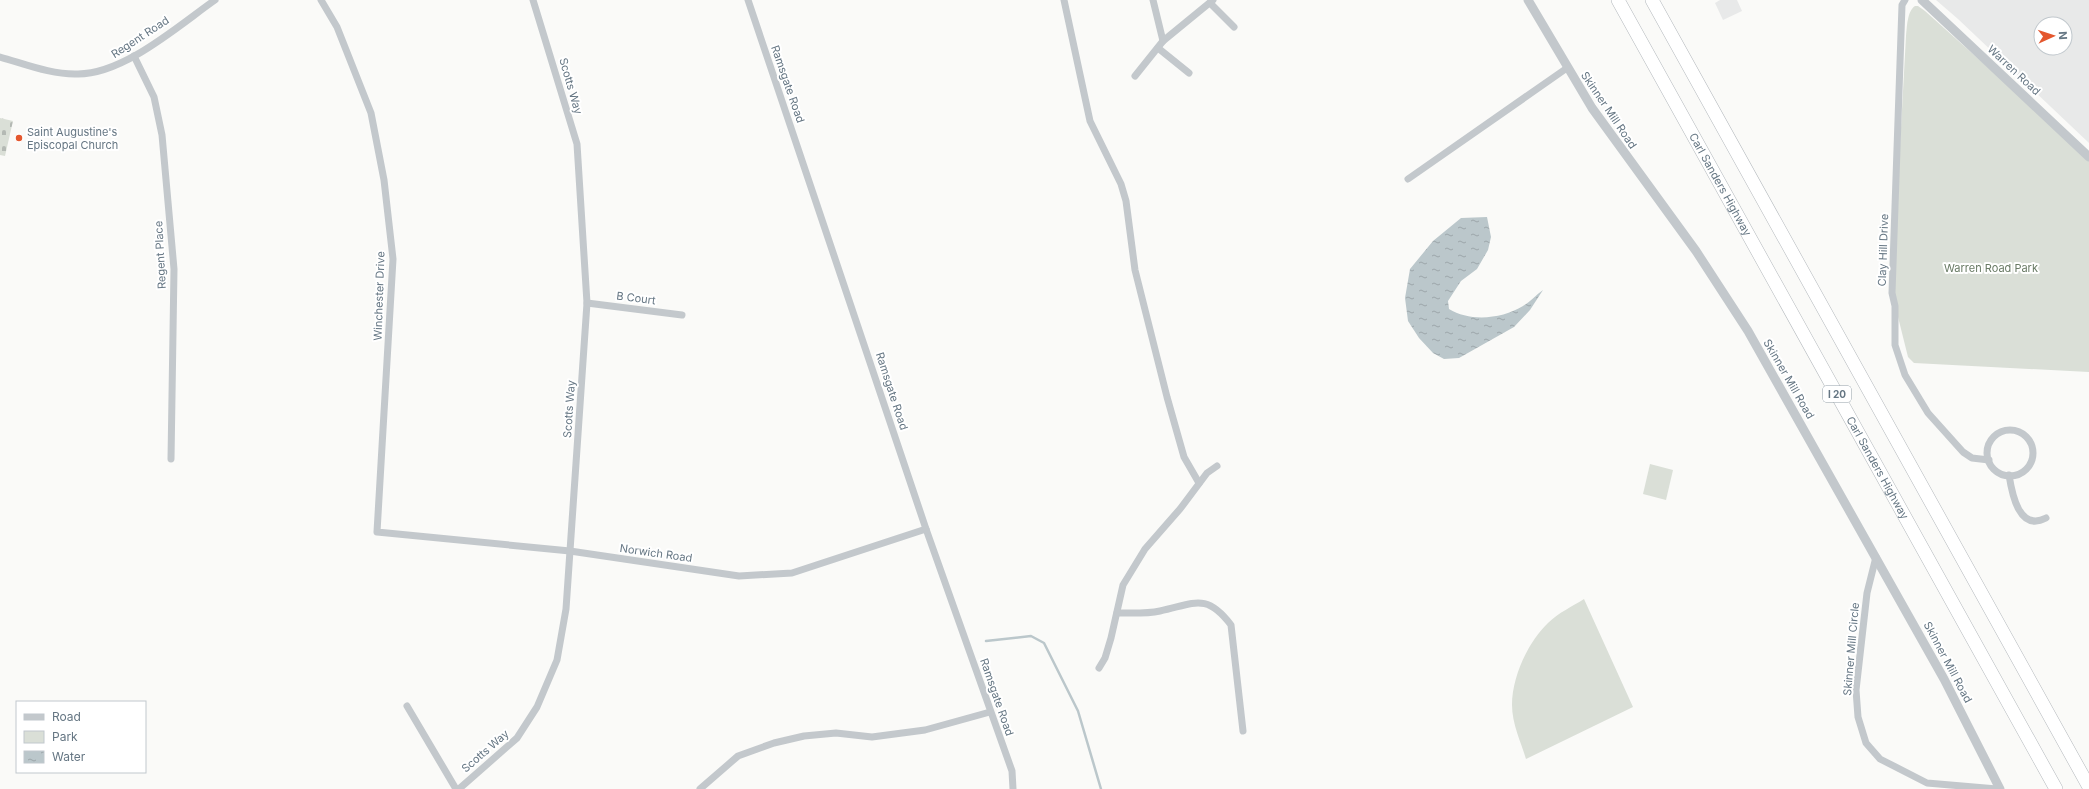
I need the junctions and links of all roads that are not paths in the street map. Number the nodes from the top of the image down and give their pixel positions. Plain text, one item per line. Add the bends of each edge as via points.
1 (216, 0) edge
2 (321, 0) edge
3 (533, 0) edge
4 (748, 0) edge
5 (1064, 0) edge
6 (1153, 0) edge
7 (1528, 0) edge
8 (1618, 0) edge
9 (1652, 0) edge
10 (1905, 0) edge
11 (1922, 0) edge
12 (1212, 1) edge
13 (1234, 27) dead end
14 (1163, 41) junction
15 (1158, 48) junction
16 (134, 56) junction
17 (0, 57) edge
18 (1567, 68) junction
19 (1189, 73) dead end
20 (1135, 76) dead end
21 (2089, 157) edge
22 (1408, 179) dead end
23 (587, 303) junction
24 (682, 315) dead end
25 (170, 459) dead end
26 (1988, 460) junction
27 (1217, 466) dead end
28 (2009, 475) junction
29 (1199, 483) junction
30 (2046, 518) dead end
31 (926, 529) junction
32 (377, 532) joint
33 (570, 551) junction
34 (1876, 556) junction
35 (1117, 613) junction
36 (1099, 668) dead end
37 (407, 706) dead end
38 (990, 712) junction
39 (1243, 731) dead end
40 (1926, 786) edge
41 (2089, 787) edge
42 (457, 789) edge
43 (700, 789) edge
44 (1013, 789) edge
45 (1997, 789) edge
46 (2000, 789) edge
47 (2056, 789) edge

1 - 16 street, Regent Road
2 - 32 street, Winchester Drive via 337,27 371,113 384,180 393,259
3 - 23 street, Scotts Way via 577,144
4 - 31 street, Ramsgate Road
5 - 29 street via 1090,121 1121,184 1126,201 1135,270 1167,397 1184,457
6 - 14 street
7 - 18 street, Skinner Mill Road
8 - 47 highway, Carl Sanders Highway / I 20
9 - 41 highway, I 20
10 - 26 street, Clay Hill Drive via 1902,5 1892,293 1895,306 1895,345 1905,375 1928,413 1967,455
11 - 21 street, Warren Road
12 - 13 street
12 - 14 street
14 - 15 street
15 - 19 street
15 - 20 street
16 - 17 street, Regent Road via 109,69 78,74 56,72
16 - 25 street, Regent Place via 154,97 162,135 174,270
18 - 22 street
18 - 34 street, Skinner Mill Road via 1614,140 1708,269 1748,331
23 - 24 street, B Court
23 - 33 street, Scotts Way
26 - 28 street, Clay Hill Drive via 1995,470
26 - 28 street via 1989,445 1997,434 2014,430 2026,436 2033,451 2031,462 2024,471
27 - 29 street
28 - 30 street via 2016,502 2024,517 2033,521
29 - 35 street via 1145,549 1123,584 1118,598
31 - 33 street, Norwich Road via 792,573 739,576
31 - 38 street, Ramsgate Road
32 - 33 street, Norwich Road
33 - 42 street, Scotts Way via 566,609 557,660 537,707 517,738
34 - 40 street, Skinner Mill Circle via 1866,601 1856,690 1858,717 1866,743 1880,759
34 - 46 street, Skinner Mill Road via 1944,679
35 - 36 street via 1105,658
35 - 39 street via 1139,614 1196,601 1210,605 1224,614 1232,625
37 - 42 street
38 - 43 street via 925,730 872,737 836,733 774,742 738,756
38 - 44 street, Ramsgate Road via 1012,772
40 - 45 street, Skinner Mill Circle

